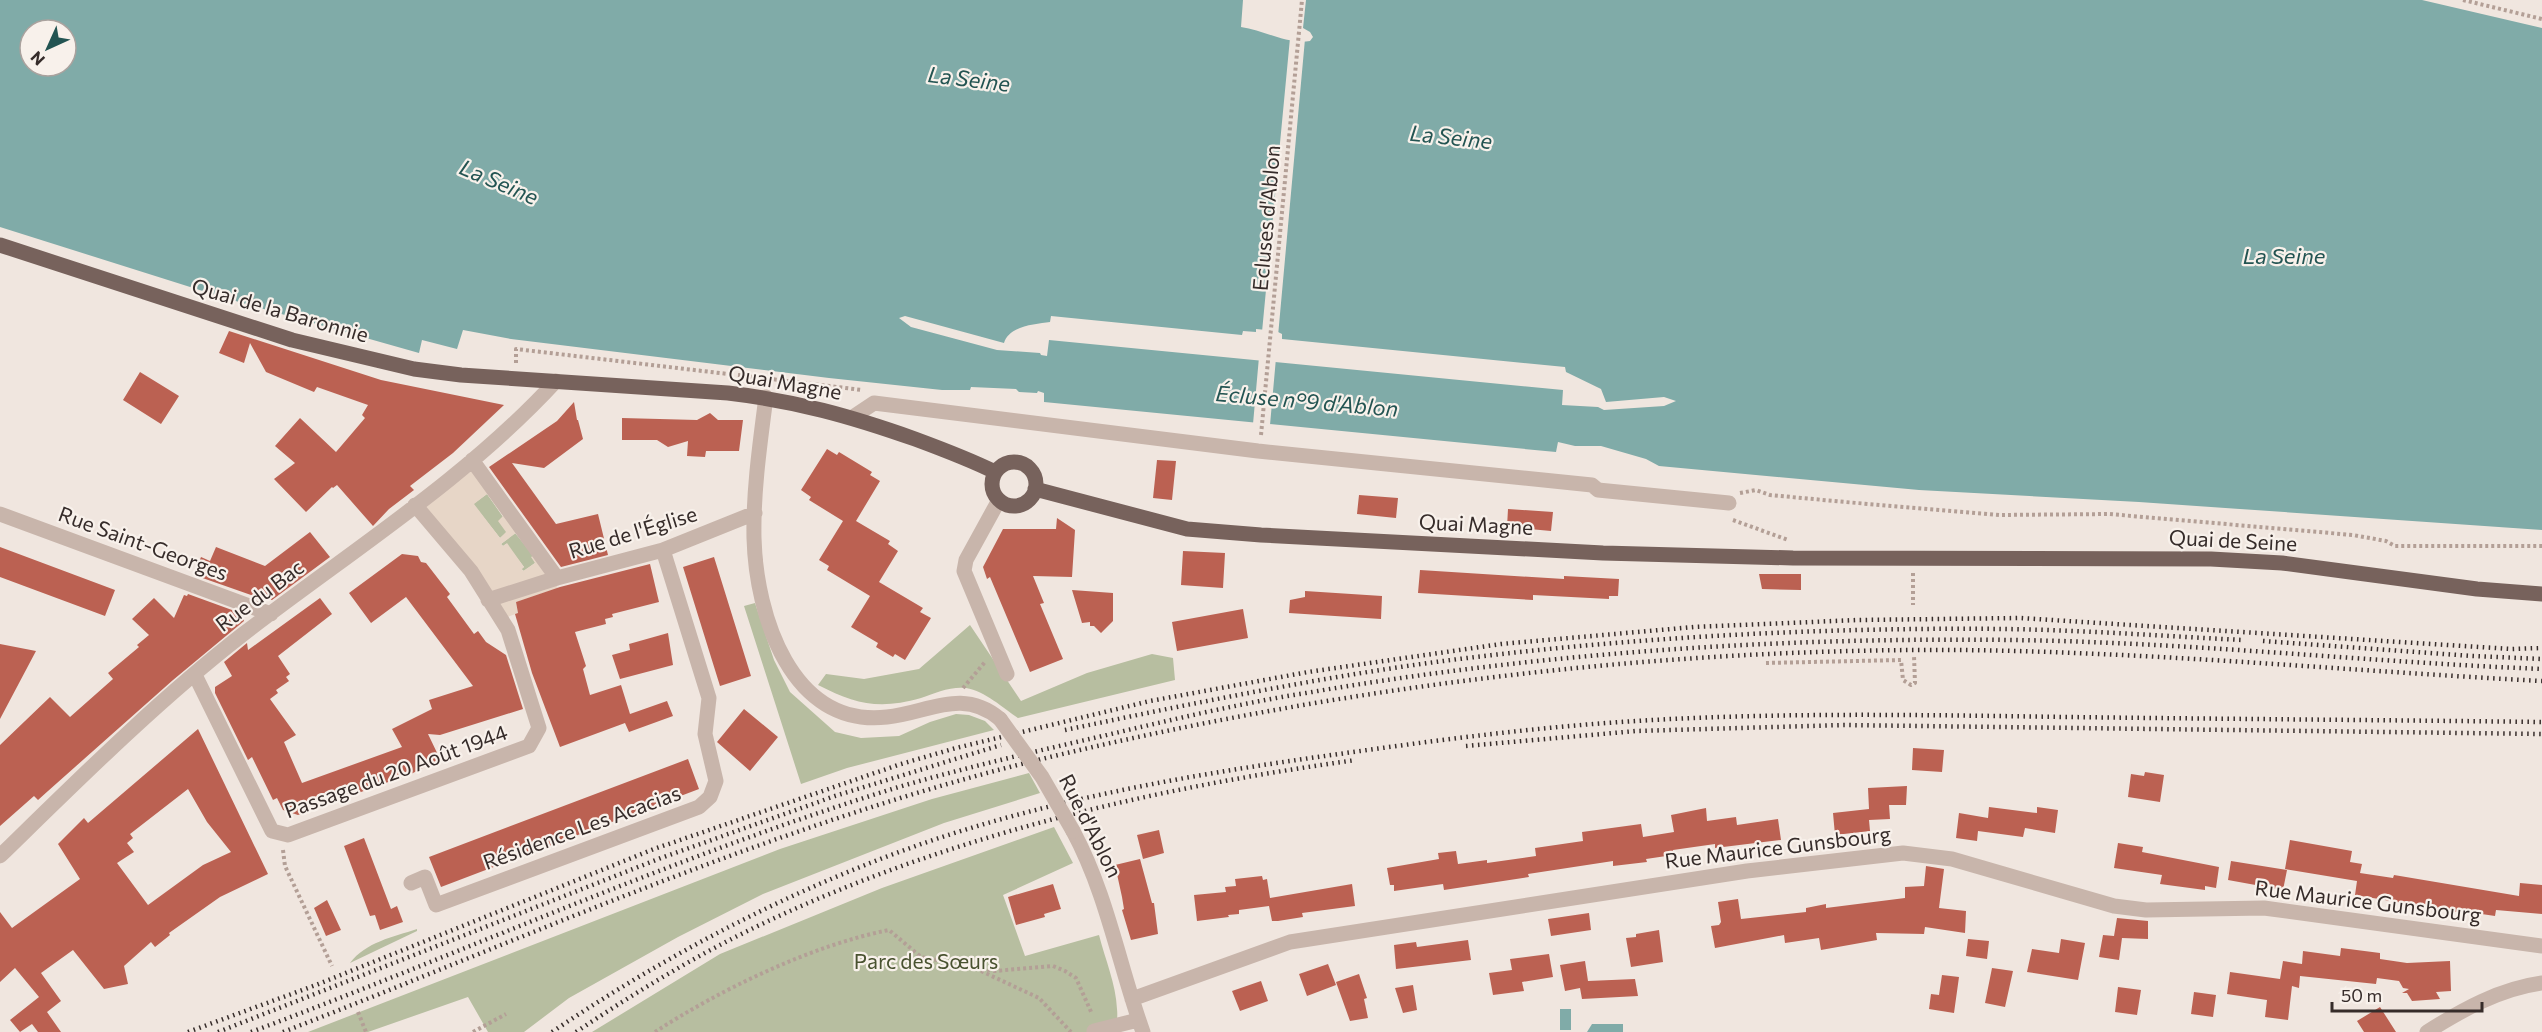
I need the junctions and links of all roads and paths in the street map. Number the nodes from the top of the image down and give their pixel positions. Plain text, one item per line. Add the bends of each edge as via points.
1 (1302, 0) edge
2 (2463, 0) edge
3 (2542, 19) edge
4 (0, 245) edge
5 (506, 363) dead end
6 (556, 381) junction
7 (766, 397) junction
8 (874, 404) junction
9 (853, 417) junction
10 (1260, 438) dead end
11 (472, 460) junction
12 (996, 472) junction
13 (1035, 489) junction
14 (999, 500) junction
15 (415, 504) junction
16 (1732, 505) junction
17 (755, 513) junction
18 (0, 514) edge
19 (1784, 537) dead end
20 (2542, 546) edge
21 (663, 550) junction
22 (1921, 558) joint
23 (1913, 573) dead end
24 (557, 578) junction
25 (2542, 594) edge
26 (488, 600) junction
27 (1913, 605) dead end
28 (271, 614) junction
29 (997, 648) junction
30 (1914, 656) dead end
31 (1766, 663) dead end
32 (1007, 674) dead end
33 (195, 675) junction
34 (956, 702) junction
35 (281, 835) junction
36 (0, 856) edge
37 (411, 883) dead end
38 (2542, 946) edge
39 (332, 966) dead end
40 (977, 969) junction
41 (2542, 982) edge
42 (1132, 999) junction
43 (358, 1012) dead end
44 (506, 1014) dead end
45 (1141, 1026) edge
46 (1100, 1030) edge
47 (366, 1032) edge
48 (473, 1032) edge
49 (655, 1032) edge
50 (1071, 1032) edge
51 (2427, 1032) edge

1 - 10 path, Ecluses d'Ablon
2 - 3 path
4 - 6 main road, Quai de la Baronnie via 292,340 414,369
5 - 8 path via 516,363 516,349 862,390 861,398
6 - 7 main road, Quai Magne
6 - 11 street, Rue du Bac
7 - 9 main road, Quai Magne
7 - 17 street
8 - 9 street
8 - 16 street via 1246,450 1592,485 1598,490
9 - 12 main road, Quai Magne
11 - 15 street, Rue du Bac
11 - 24 street
12 - 13 main road via 1006,464 1019,463 1034,476
12 - 14 main road via 992,487
13 - 14 main road via 1023,504 1010,506
13 - 22 main road, Quai Magne via 1187,529 1603,553
14 - 29 street via 966,560 964,571
15 - 26 street via 471,571
15 - 28 street, Rue du Bac
16 - 19 path via 1730,518
16 - 20 path via 1742,492 1756,490 1770,495 2000,515 2109,513 2353,535 2395,546
17 - 21 street, Rue de l'Église
17 - 34 street via 757,563 771,626 784,660 810,694 843,712 868,718 886,718
18 - 28 street, Rue Saint-Georges
21 - 24 street, Rue de l'Église
21 - 37 street, Résidence Les Acacias via 709,699 705,734 716,781 710,796 699,807 436,905 425,877
22 - 25 main road, Quai de Seine via 2211,559 2282,563
23 - 27 path
24 - 26 street, Rue de l'Église
26 - 35 street, Passage du 20 Août 1944 via 508,630 539,728 529,746 288,836
28 - 33 street, Rue du Bac
29 - 32 street
29 - 34 path via 965,684
30 - 31 path via 1915,683 1911,685 1903,680 1901,660
33 - 35 street, Passage du 20 Août 1944 via 272,831
33 - 36 street, Rue du Bac
34 - 42 street, Rue d'Ablon, bridge via 985,708 1000,719 1042,777 1090,862
35 - 39 path via 285,866
38 - 42 street, Rue Maurice Gunsbourg via 2264,908 2146,910 2114,906 1952,859 1903,853 1747,871 1290,942
40 - 46 path via 1053,966 1076,978
40 - 49 path via 921,957 889,930 852,937 778,966
40 - 50 path via 1039,998
41 - 51 street via 2492,996
42 - 45 street, Rue d'Ablon
43 - 47 path
44 - 48 path
45 - 46 street

